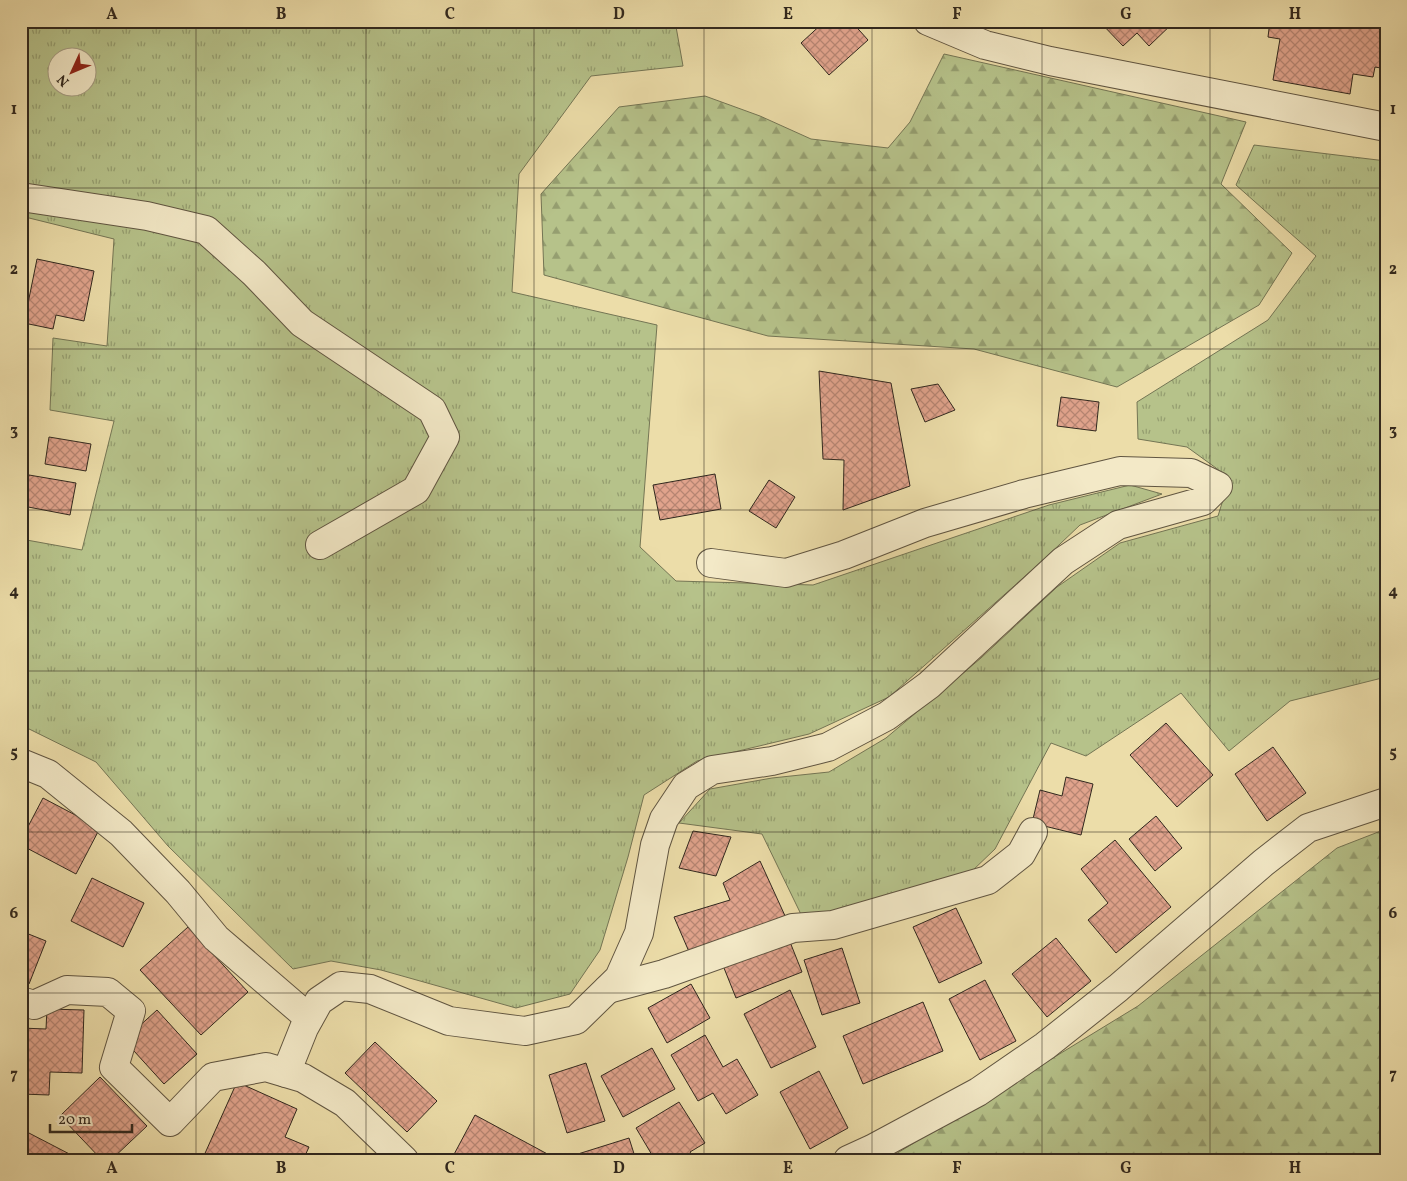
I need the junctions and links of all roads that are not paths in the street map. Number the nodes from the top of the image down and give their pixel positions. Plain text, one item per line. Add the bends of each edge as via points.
1 (928, 21) edge
2 (1386, 126) edge
3 (21, 197) edge
4 (320, 545) dead end
5 (711, 563) dead end
6 (21, 763) edge
7 (1386, 802) edge
8 (1033, 832) dead end
9 (608, 989) junction
10 (21, 1001) edge
11 (309, 1018) junction
12 (286, 1073) junction
13 (404, 1160) edge
14 (848, 1160) edge

1 - 2 street via 985,45 1050,61
3 - 4 street via 147,216 206,230 254,273 302,323 432,410 445,437 416,490
5 - 9 street via 786,573 844,555 926,523 1024,494 1120,471 1191,472 1218,486 1203,501 1118,526 1063,561 929,685 887,716 828,747 772,761 712,770 686,786 664,819 655,845 639,933 619,978
6 - 11 street via 48,774 121,833 178,892 216,938
7 - 14 street via 1308,828 1044,1046 978,1092
8 - 9 street via 1022,854 988,880 833,925 794,928 664,974
9 - 11 street via 576,1020 525,1031 449,1021 370,990 341,986 319,1002
10 - 12 street via 34,1005 67,990 108,992 131,1011 114,1067 170,1122 213,1077 266,1067
11 - 12 street
12 - 13 street via 303,1078 345,1103

